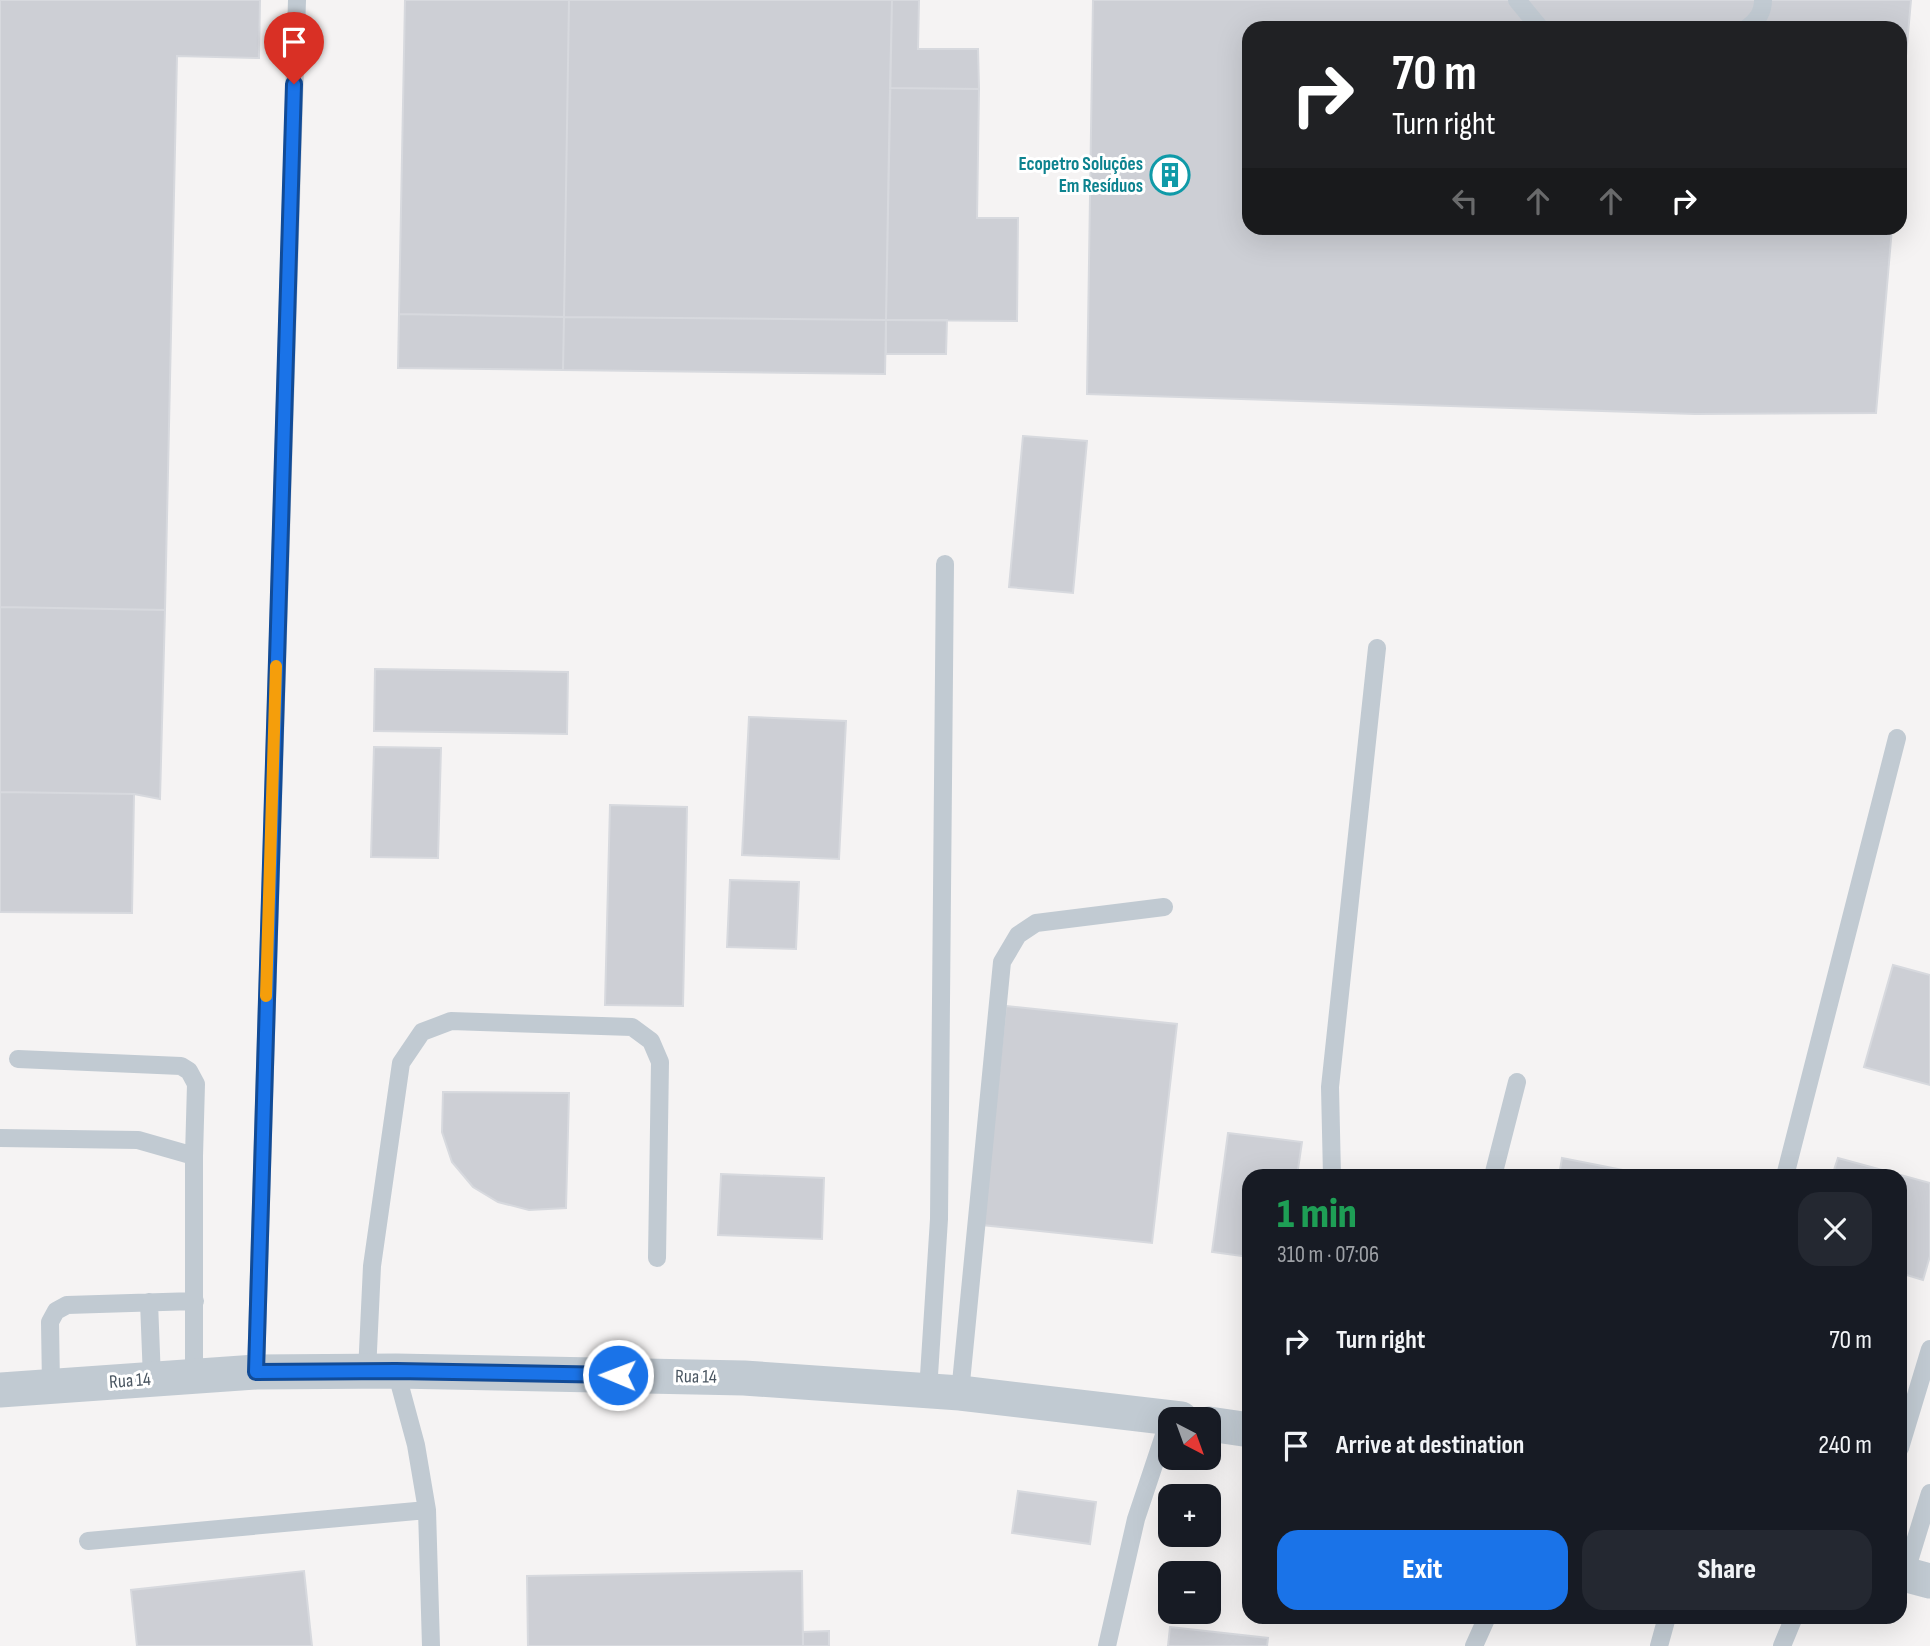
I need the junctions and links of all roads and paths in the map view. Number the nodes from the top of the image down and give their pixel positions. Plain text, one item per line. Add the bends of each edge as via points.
1 (297, 0) edge
2 (1517, 0) edge
3 (1763, 0) edge
4 (1534, 21) edge
5 (1757, 21) edge
6 (945, 564) dead end
7 (1377, 648) dead end
8 (1897, 738) dead end
9 (1164, 907) dead end
10 (18, 1059) dead end
11 (1517, 1082) dead end
12 (0, 1138) edge
13 (194, 1156) junction
14 (1332, 1169) edge
15 (1495, 1169) edge
16 (1787, 1169) edge
17 (656, 1258) dead end
18 (195, 1301) junction
19 (149, 1302) junction
20 (1930, 1349) edge
21 (381, 1371) junction
22 (256, 1372) junction
23 (194, 1376) junction
24 (152, 1379) junction
25 (51, 1387) junction
26 (0, 1390) edge
27 (944, 1392) junction
28 (1158, 1416) edge
29 (1222, 1425) edge
30 (1907, 1425) edge
31 (1242, 1429) edge
32 (1158, 1462) edge
33 (1930, 1493) edge
34 (427, 1510) junction
35 (88, 1541) dead end
36 (1912, 1576) edge
37 (1484, 1624) edge
38 (1665, 1624) edge
39 (1791, 1624) edge
40 (430, 1646) edge
41 (1107, 1646) edge
42 (1474, 1646) edge
43 (1659, 1646) edge
44 (1782, 1646) edge

1 - 22 lane
2 - 4 lane
3 - 5 lane
6 - 27 lane via 939,1219
7 - 14 lane via 1331,1087
8 - 16 lane
9 - 27 lane via 1036,923 1018,935 1002,962
10 - 13 lane via 181,1066 196,1084
11 - 15 lane
12 - 13 lane via 138,1140
13 - 18 lane
17 - 21 lane via 660,1062 651,1041 632,1027 451,1021 422,1032 401,1063 372,1266
18 - 19 lane
18 - 23 lane
19 - 24 lane
19 - 25 lane via 66,1305 56,1311 50,1322
20 - 30 lane
21 - 22 street, Rua 14
21 - 27 street, Rua 14 via 744,1378
21 - 34 lane via 416,1445
22 - 23 street, Rua 14
23 - 24 street, Rua 14
24 - 25 street, Rua 14
25 - 26 street, Rua 14
27 - 28 street, Rua 14
29 - 31 street
32 - 41 lane via 1136,1519
33 - 36 lane
34 - 35 lane
34 - 40 lane
37 - 42 lane
38 - 43 lane
39 - 44 lane

